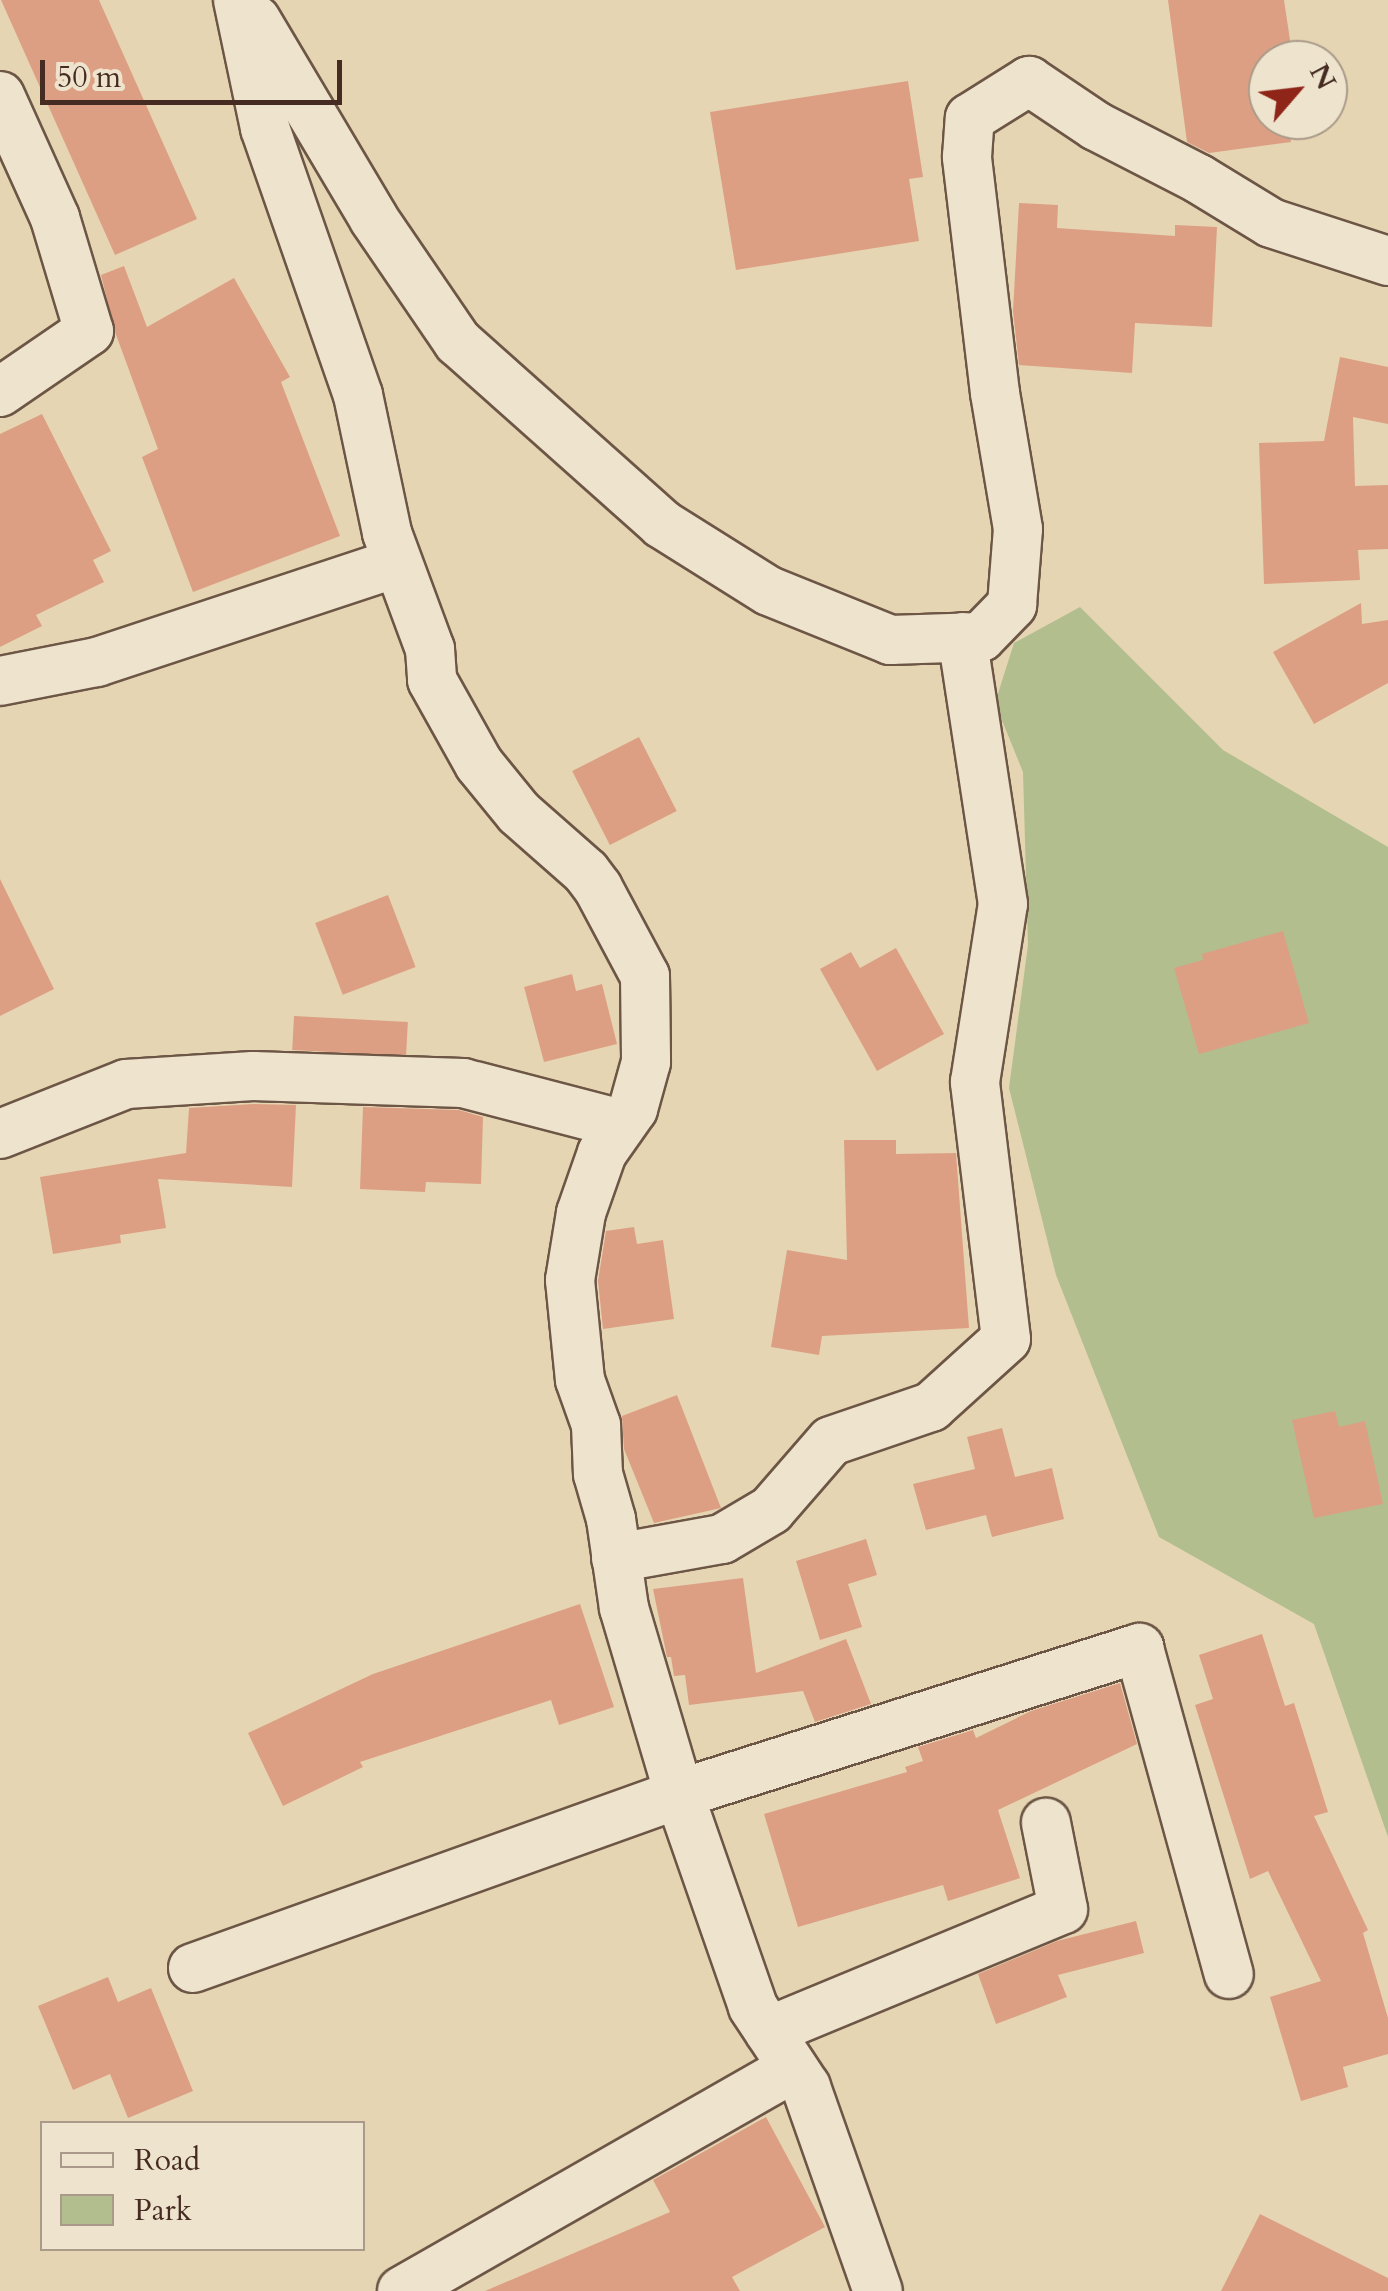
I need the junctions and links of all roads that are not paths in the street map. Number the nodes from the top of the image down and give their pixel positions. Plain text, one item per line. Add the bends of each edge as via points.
1 (241, 0) edge
2 (0, 96) edge
3 (1388, 261) edge
4 (0, 392) edge
5 (397, 563) junction
6 (962, 637) junction
7 (0, 680) edge
8 (620, 1124) junction
9 (0, 1134) edge
10 (616, 1558) junction
11 (679, 1794) junction
12 (1046, 1823) dead end
13 (194, 1968) dead end
14 (1229, 1974) dead end
15 (781, 2050) junction
16 (402, 2291) edge
17 (878, 2291) edge

1 - 5 street via 265,128 358,395
1 - 6 street via 374,219 458,342 564,438 662,524 768,591 890,640
2 - 4 street via 54,218 89,331
3 - 6 street via 1271,223 1096,126 1028,80 970,118 966,157 1018,529 1012,605 980,637
5 - 7 street via 97,662
5 - 8 street via 430,648 432,680 479,764 519,813 586,872 645,976 646,1062 633,1110
6 - 10 street via 1003,904 975,1082 1006,1339 931,1407 831,1441 771,1510 722,1539
8 - 9 street via 463,1083 253,1076 126,1084
8 - 10 street via 602,1152 581,1213 570,1280 580,1380 596,1425 598,1474
10 - 11 street via 624,1608
11 - 13 street
11 - 14 street via 1139,1648
11 - 15 street via 753,2006
12 - 15 street via 1063,1910
15 - 16 street
15 - 17 street via 806,2088

